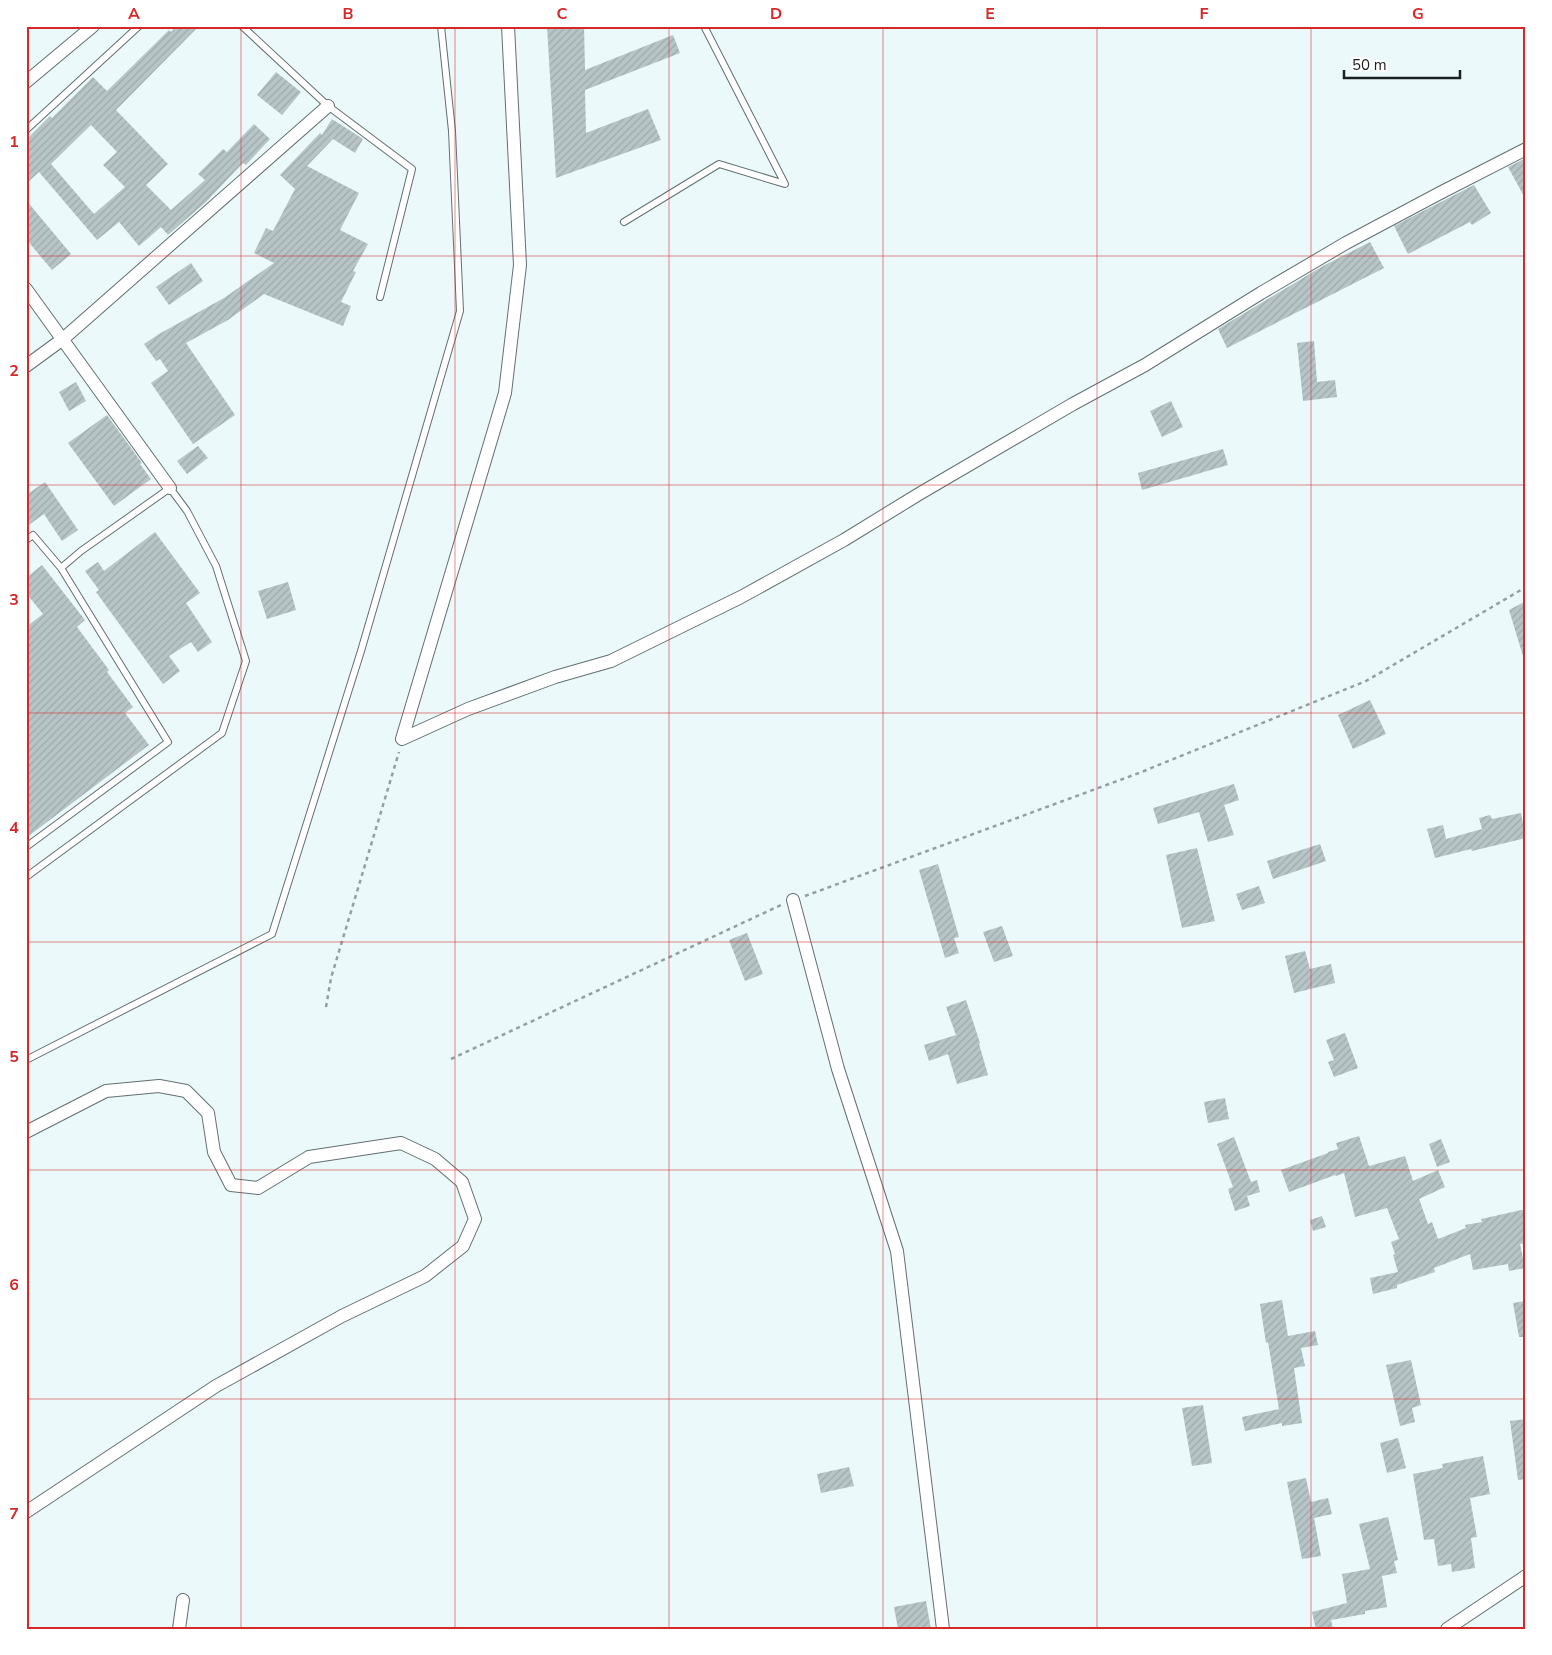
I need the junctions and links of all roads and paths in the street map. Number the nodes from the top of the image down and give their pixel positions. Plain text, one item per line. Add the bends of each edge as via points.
1 (93, 26) edge
2 (139, 26) edge
3 (242, 26) edge
4 (441, 26) edge
5 (508, 26) edge
6 (704, 26) edge
7 (26, 82) edge
8 (328, 106) junction
9 (26, 130) edge
10 (1526, 149) edge
11 (624, 222) dead end
12 (26, 289) edge
13 (380, 297) dead end
14 (63, 339) junction
15 (26, 366) edge
16 (170, 488) junction
17 (26, 540) edge
18 (61, 568) junction
19 (1526, 588) edge
20 (402, 739) junction
21 (26, 847) edge
22 (26, 878) edge
23 (793, 900) junction
24 (326, 1007) dead end
25 (451, 1059) dead end
26 (26, 1060) edge
27 (26, 1132) edge
28 (26, 1512) edge
29 (1526, 1576) edge
30 (183, 1600) dead end
31 (179, 1629) edge
32 (943, 1629) edge
33 (1447, 1629) edge

1 - 7 street
2 - 9 lane
3 - 8 lane
4 - 26 lane via 452,131 460,311 361,651 272,934
5 - 20 street via 520,265 505,393
6 - 11 lane via 785,184 719,164
8 - 13 lane via 412,169
8 - 14 street
10 - 20 street via 1329,253 1145,365 741,597 611,661 555,677 468,709
12 - 14 street
14 - 15 street
14 - 16 street
16 - 18 lane
16 - 22 lane via 216,566 246,661 222,733
17 - 18 lane via 33,535
18 - 21 lane via 168,742
19 - 23 path via 1366,681 1139,773
20 - 24 path
23 - 25 path
23 - 32 street via 838,1069 897,1251
27 - 28 street via 106,1090 159,1086 186,1091 208,1113 214,1152 232,1185 258,1188 309,1157 402,1143 435,1159 462,1182 475,1219 463,1246 425,1276 342,1316 216,1386
29 - 33 street
30 - 31 street

